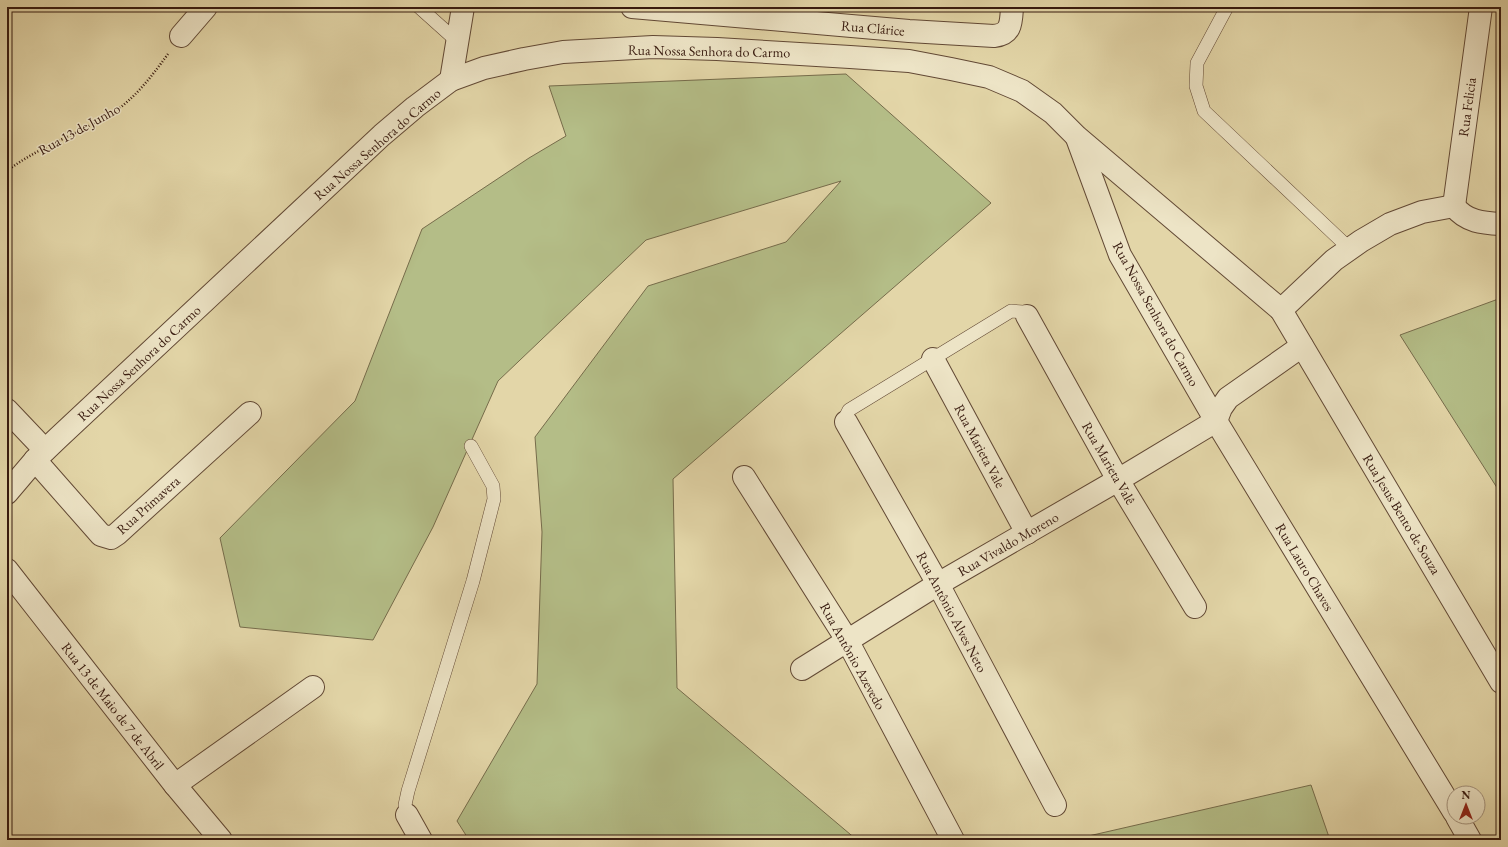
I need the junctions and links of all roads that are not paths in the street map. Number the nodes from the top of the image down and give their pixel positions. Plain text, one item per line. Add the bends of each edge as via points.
1 (206, 7) edge
2 (419, 7) edge
3 (463, 7) edge
4 (632, 7) edge
5 (1012, 7) edge
6 (1227, 7) edge
7 (1481, 7) edge
8 (181, 36) road end
9 (458, 42) junction
10 (451, 80) junction
11 (1077, 137) junction
12 (1454, 206) junction
13 (1501, 224) edge
14 (1350, 249) junction
15 (1281, 310) junction
16 (1027, 316) joint
17 (1302, 346) junction
18 (933, 359) junction
19 (7, 410) edge
20 (250, 413) dead end
21 (1216, 421) junction
22 (846, 422) joint
23 (471, 446) dead end
24 (40, 455) junction
25 (744, 477) dead end
26 (1118, 480) junction
27 (7, 493) edge
28 (1027, 533) junction
29 (7, 570) edge
30 (938, 584) junction
31 (1195, 607) dead end
32 (847, 640) junction
33 (802, 669) dead end
34 (1501, 682) edge
35 (313, 687) dead end
36 (174, 785) junction
37 (1446, 799) edge
38 (1055, 805) dead end
39 (407, 815) joint
40 (1462, 825) edge
41 (221, 840) edge
42 (421, 840) edge
43 (953, 840) edge
44 (1470, 840) edge

1 - 8 street
2 - 9 lane
3 - 9 street
4 - 5 street, Rua Clárice via 893,30 994,36 1007,32
6 - 14 lane via 1197,63 1196,86 1204,111
7 - 12 street, Rua Felicia
9 - 10 street
10 - 11 street, Rua Nossa Senhora do Carmo via 484,68 563,52 653,47 909,61 988,77 1022,91 1053,113
10 - 24 street, Rua Nossa Senhora do Carmo via 382,135
11 - 15 street, Rua Nossa Senhora do Carmo
11 - 21 street, Rua Nossa Senhora do Carmo via 1120,255
12 - 13 street via 1458,212 1472,220
12 - 14 street via 1422,212 1390,224
14 - 15 street via 1334,260
15 - 17 street, Rua Nossa Senhora do Carmo
16 - 18 lane via 1023,312 1011,311
16 - 26 street, Rua Marieta Valê
17 - 21 street via 1228,398
17 - 34 street, Rua Jesus Bento de Souza
18 - 22 lane via 849,410
18 - 28 street, Rua Marieta Vale
19 - 24 street
20 - 24 street, Rua Primavera via 111,538 101,535
21 - 26 street, Rua Vivaldo Moreno
21 - 37 street, Rua Lauro Chaves
22 - 30 street, Rua Antônio Alves Neto
23 - 39 lane via 493,486 494,499 473,581 408,791 405,805
24 - 27 street, Rua Nossa Senhora do Carmo
25 - 32 street, Rua Antônio Azevedo
26 - 28 street, Rua Vivaldo Moreno
26 - 31 street, Rua Marieta Valê
28 - 30 street, Rua Vivaldo Moreno
29 - 36 street, Rua 13 de Maio de 7 de Abril
30 - 32 street, Rua Vivaldo Moreno
30 - 38 street, Rua Antônio Alves Neto
32 - 33 street, Rua Vivaldo Moreno
32 - 43 street, Rua Antônio Azevedo
35 - 36 street
36 - 41 street, Rua 13 de Maio de 7 de Abril
39 - 42 street
40 - 44 street

